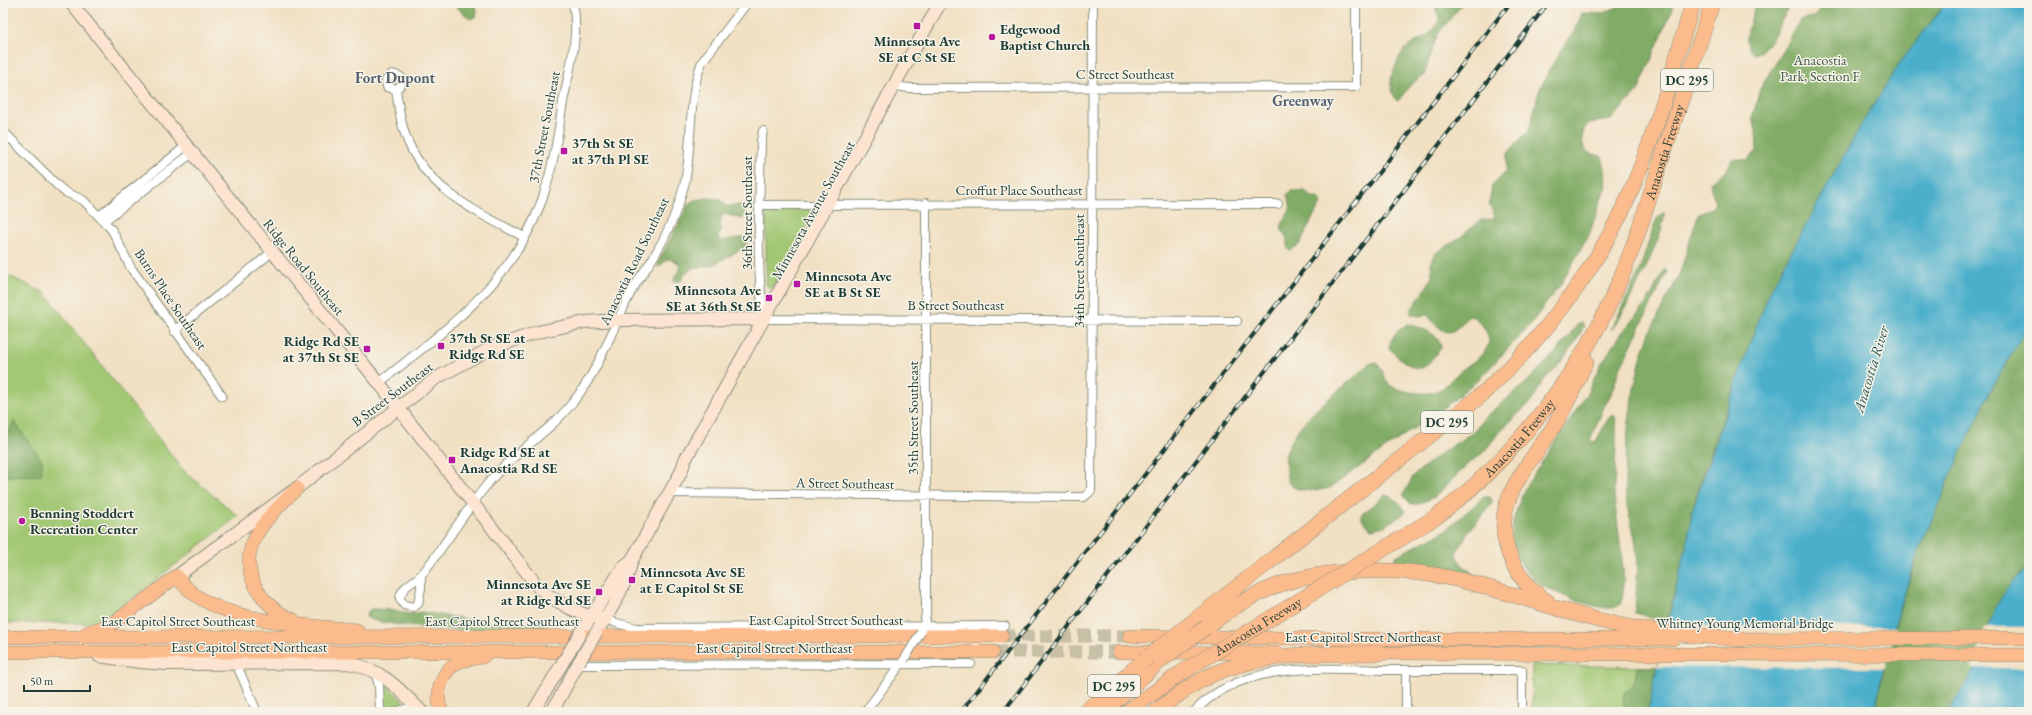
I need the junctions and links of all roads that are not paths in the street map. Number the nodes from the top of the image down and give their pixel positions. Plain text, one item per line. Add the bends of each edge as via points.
1 (71, 3) edge
2 (573, 3) edge
3 (747, 3) edge
4 (940, 3) edge
5 (946, 3) edge
6 (1093, 3) edge
7 (1356, 3) edge
8 (1693, 3) edge
9 (1712, 3) edge
10 (897, 86) junction
11 (1092, 88) junction
12 (396, 89) dead end
13 (3, 130) edge
14 (763, 131) dead end
15 (9, 137) junction
16 (3, 143) edge
17 (189, 149) junction
18 (831, 203) junction
19 (926, 203) junction
20 (1092, 203) junction
21 (1278, 204) dead end
22 (760, 205) junction
23 (102, 219) junction
24 (524, 237) junction
25 (272, 252) junction
26 (1603, 317) junction
27 (766, 319) junction
28 (618, 320) junction
29 (926, 320) junction
30 (1092, 320) junction
31 (1237, 321) dead end
32 (174, 331) junction
33 (379, 383) junction
34 (222, 396) dead end
35 (398, 408) junction
36 (297, 488) junction
37 (1091, 491) joint
38 (669, 493) junction
39 (926, 497) junction
40 (472, 503) junction
41 (632, 560) junction
42 (421, 575) dead end
43 (177, 576) junction
44 (1563, 610) junction
45 (590, 617) junction
46 (606, 619) junction
47 (315, 625) junction
48 (923, 629) junction
49 (1003, 631) joint
50 (1129, 636) tunnel mouth
51 (3, 637) edge
52 (60, 637) junction
53 (435, 637) junction
54 (2029, 638) edge
55 (1742, 639) junction
56 (59, 651) junction
57 (550, 651) junction
58 (3, 652) edge
59 (993, 652) tunnel mouth
60 (1120, 652) tunnel mouth
61 (1380, 653) junction
62 (2029, 654) edge
63 (903, 662) junction
64 (236, 663) junction
65 (578, 663) junction
66 (972, 664) dead end
67 (1406, 670) junction
68 (375, 671) junction
69 (258, 712) edge
70 (380, 712) edge
71 (395, 712) edge
72 (422, 712) edge
73 (442, 712) edge
74 (533, 712) edge
75 (552, 712) edge
76 (865, 712) edge
77 (1085, 712) edge
78 (1103, 712) edge
79 (1127, 712) edge
80 (1156, 712) edge
81 (1194, 712) edge
82 (1406, 712) edge
83 (1522, 712) edge

1 - 17 main road, Ridge Road Southeast
2 - 24 street, 37th Street Southeast via 574,43 553,162 542,201
3 - 28 street, Anacostia Road Southeast via 702,62 693,106 686,176 678,205 661,243
4 - 10 main road, Minnesota Avenue Southeast
5 - 10 main road, Minnesota Avenue Southeast
6 - 11 street, 34th Street Southeast
7 - 11 street, C Street Southeast via 1356,87
8 - 77 highway, Anacostia Freeway / DC 295, bridge via 1645,153 1619,217 1592,266 1559,312 1522,356 1479,397 1143,661
9 - 26 highway, Anacostia Freeway / DC 295 via 1641,225
10 - 11 street, C Street Southeast
10 - 18 main road, Minnesota Avenue Southeast
11 - 20 street, 34th Street Southeast
12 - 24 street via 406,135 418,161 430,176 452,197
13 - 15 street
14 - 22 street, 36th Street Southeast
15 - 16 street
15 - 23 street via 61,189 83,200
17 - 23 street
17 - 25 main road, Ridge Road Southeast
18 - 19 street, Croffut Place Southeast
18 - 22 street, Croffut Place Southeast
18 - 27 main road, Minnesota Avenue Southeast
19 - 20 street, Croffut Place Southeast
19 - 29 street, 35th Street Southeast
20 - 21 street, Croffut Place Southeast
20 - 30 street, 34th Street Southeast
22 - 27 street, 36th Street Southeast via 760,293
23 - 32 street, Burns Place Southeast via 112,230 131,268
24 - 33 street, 37th Street Southeast via 508,264 475,304
25 - 32 street
25 - 33 main road, Ridge Road Southeast
26 - 44 highway via 1598,335 1568,402 1516,484 1505,513 1506,545 1515,569 1536,592
26 - 79 highway, Anacostia Freeway / DC 295, bridge via 1576,364 1532,423 1482,478 1436,517 1181,673
27 - 28 main road, B Street Southeast
27 - 29 street, B Street Southeast
27 - 38 main road, Minnesota Avenue Southeast via 685,460
28 - 35 main road, B Street Southeast via 562,326 494,347 465,360 435,379
28 - 40 street, Anacostia Road Southeast via 598,366 572,403 508,462
29 - 30 street, B Street Southeast
29 - 39 street, 35th Street Southeast
30 - 31 street, B Street Southeast
30 - 37 street, 34th Street Southeast
32 - 34 street, Burns Place Southeast
33 - 35 main road, Ridge Road Southeast
35 - 36 main road, B Street Southeast
35 - 40 main road, Ridge Road Southeast
36 - 43 main road, B Street Southeast
36 - 47 main road via 257,533 250,551 250,570 256,589 270,607 290,618
37 - 39 street, A Street Southeast via 1084,497
38 - 39 street, A Street Southeast
38 - 41 main road, Minnesota Avenue Southeast
39 - 48 street, 35th Street Southeast
40 - 42 street, Anacostia Road Southeast
40 - 45 main road, Ridge Road Southeast via 539,588 556,601
41 - 45 main road, Minnesota Avenue Southeast via 623,567
41 - 46 main road, Minnesota Avenue Southeast via 630,570
43 - 47 main road via 200,597 234,613 263,620
43 - 52 main road via 112,624 88,633
44 - 55 highway via 1638,629
44 - 78 highway, bridge via 1445,577 1404,572 1352,572 1305,578 1262,591 1237,605 1161,660
45 - 46 main road, Ridge Road Southeast
45 - 74 main road, Minnesota Avenue Southeast, bridge
46 - 48 street, East Capitol Street Southeast via 637,628
46 - 65 main road, Minnesota Avenue Southeast, bridge
47 - 53 main road
48 - 49 street, East Capitol Street Southeast
48 - 63 street, bridge
49 - 53 main road, East Capitol Street Southeast
50 - 55 main road, Whitney Young Memorial Bridge
51 - 52 main road, East Capitol Street Southeast
52 - 53 main road, East Capitol Street Southeast
54 - 55 main road, Whitney Young Memorial Bridge
56 - 57 main road, East Capitol Street Northeast
56 - 58 main road, East Capitol Street Northeast
56 - 64 main road, East Capitol Street Northeast via 140,662
57 - 59 main road, East Capitol Street Northeast
57 - 73 main road via 510,653 461,661 448,672 440,684 439,702
60 - 61 main road, East Capitol Street Northeast
61 - 62 main road, East Capitol Street Northeast
61 - 80 highway via 1314,654 1253,662 1225,670 1197,683
63 - 65 street, East Capitol Street Northeast
63 - 66 street, East Capitol Street Northeast
63 - 76 street
64 - 68 main road, East Capitol Street Northeast via 349,663
64 - 69 street
65 - 75 main road, Minnesota Avenue Southeast
67 - 81 street via 1306,669 1266,675 1217,691
67 - 82 street
67 - 83 street via 1522,670
68 - 70 street via 379,686
68 - 72 main road, East Capitol Street Northeast via 388,678
71 - 72 street via 407,709

